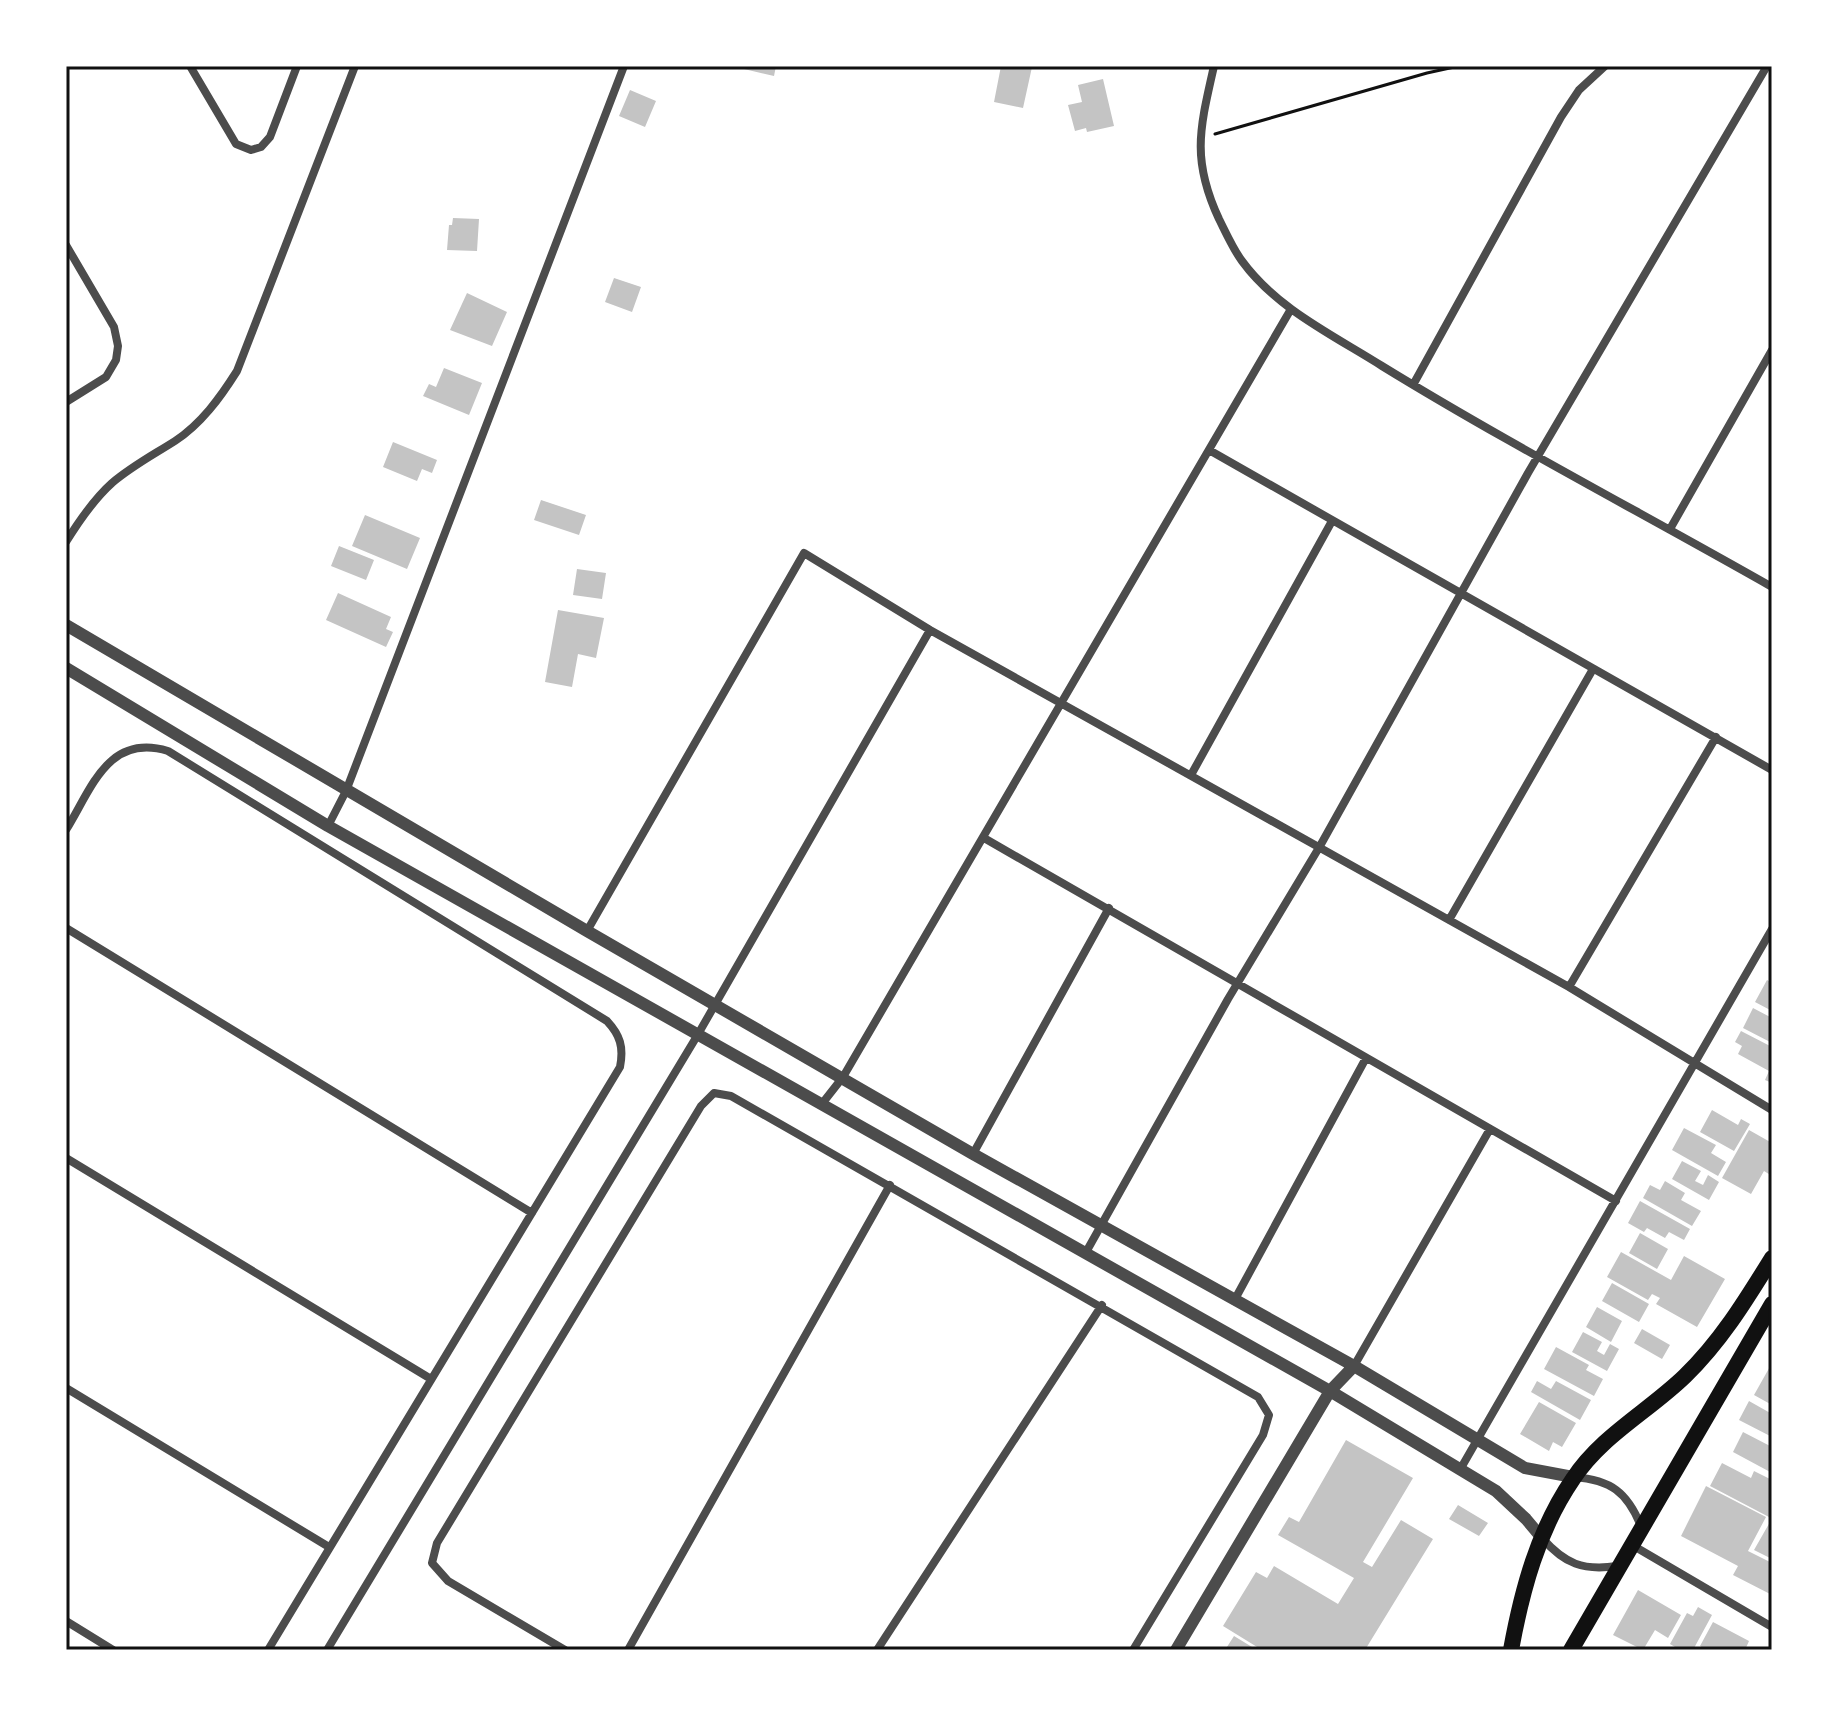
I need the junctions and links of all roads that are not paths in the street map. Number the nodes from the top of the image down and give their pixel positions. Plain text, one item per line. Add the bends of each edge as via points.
1 (190, 66) edge
2 (297, 66) edge
3 (355, 66) edge
4 (624, 66) edge
5 (1214, 66) edge
6 (1605, 66) edge
7 (1767, 66) edge
8 (66, 245) edge
9 (1291, 309) junction
10 (1772, 350) edge
11 (1413, 385) junction
12 (66, 402) edge
13 (1209, 450) junction
14 (1539, 456) junction
15 (1332, 521) junction
16 (1670, 529) junction
17 (66, 542) edge
18 (1772, 587) edge
19 (1460, 594) junction
20 (66, 625) edge
21 (930, 630) junction
22 (66, 668) edge
23 (1593, 669) junction
24 (1061, 703) junction
25 (1716, 737) junction
26 (1772, 770) edge
27 (1191, 775) junction
28 (346, 791) junction
29 (328, 826) junction
30 (66, 830) edge
31 (984, 838) junction
32 (1320, 846) junction
33 (1109, 908) junction
34 (1449, 920) junction
35 (66, 928) edge
36 (1772, 929) edge
37 (587, 931) junction
38 (1238, 982) junction
39 (1569, 987) junction
40 (715, 1004) junction
41 (697, 1036) junction
42 (1366, 1058) junction
43 (1696, 1064) junction
44 (843, 1077) junction
45 (821, 1105) junction
46 (1772, 1110) edge
47 (1490, 1129) junction
48 (973, 1154) junction
49 (66, 1158) edge
50 (890, 1185) junction
51 (1616, 1201) junction
52 (532, 1213) junction
53 (1102, 1223) junction
54 (1085, 1254) junction
55 (1772, 1258) edge
56 (1234, 1301) junction
57 (1772, 1304) edge
58 (1102, 1305) junction
59 (1354, 1366) junction
60 (431, 1379) junction
61 (66, 1388) edge
62 (1330, 1391) junction
63 (1479, 1439) junction
64 (1461, 1468) junction
65 (1573, 1477) junction
66 (1642, 1527) junction
67 (1541, 1537) junction
68 (1631, 1544) junction
69 (329, 1547) junction
70 (1620, 1566) junction
71 (66, 1621) edge
72 (1772, 1627) edge
73 (113, 1650) edge
74 (268, 1650) edge
75 (327, 1650) edge
76 (565, 1650) edge
77 (628, 1650) edge
78 (877, 1650) edge
79 (1133, 1650) edge
80 (1176, 1650) edge
81 (1511, 1650) edge
82 (1571, 1650) edge

1 - 2 street via 236,144 248,150 270,137
3 - 17 street via 237,371 200,420 111,484
4 - 28 street
5 - 9 street via 1200,138 1208,196 1240,259
6 - 11 street via 1579,90 1561,117
7 - 14 street
8 - 12 street via 114,327 118,346 116,360 101,381
9 - 11 street
9 - 13 street
10 - 16 street
11 - 14 street
13 - 15 street
13 - 24 street
14 - 16 street
14 - 19 street
15 - 19 street
15 - 27 street
16 - 18 street
19 - 23 street
19 - 32 street
20 - 28 street
21 - 24 street
21 - 37 street via 804,553
21 - 40 street
22 - 29 street
23 - 25 street
23 - 34 street
24 - 27 street
24 - 31 street
25 - 26 street
25 - 39 street
27 - 32 street
28 - 29 street
28 - 37 street
29 - 41 street
30 - 52 street via 107,763 135,747 168,751 607,1021 621,1042 620,1067
31 - 33 street
31 - 44 street
32 - 34 street
32 - 38 street
33 - 38 street
33 - 48 street
34 - 39 street
35 - 52 street
36 - 43 street
37 - 40 street
38 - 42 street
38 - 53 street
39 - 43 street
40 - 41 street
40 - 44 street
41 - 45 street
41 - 75 street
42 - 47 street
42 - 56 street
43 - 46 street
43 - 51 street
44 - 45 street
44 - 48 street
45 - 54 street
47 - 51 street
47 - 59 street
48 - 53 street
49 - 60 street
50 - 58 street
50 - 76 street via 731,1096 714,1093 701,1106 437,1543 432,1563 448,1581
50 - 77 street
51 - 63 street
52 - 60 street
53 - 54 street
53 - 56 street
54 - 62 street
55 - 65 main road via 1716,1345
56 - 59 street
57 - 66 main road
58 - 78 street
58 - 79 street via 1258,1397 1269,1415 1263,1435
59 - 62 street
59 - 63 street
60 - 69 street
61 - 69 street
62 - 64 street
62 - 80 street
63 - 64 street
63 - 65 street via 1525,1468
64 - 67 street via 1496,1491
65 - 66 street via 1596,1479 1617,1489 1633,1506
65 - 67 main road
66 - 68 main road
67 - 70 street via 1576,1565
67 - 81 main road
68 - 70 main road
68 - 72 street
69 - 74 street
70 - 82 main road
71 - 73 street

